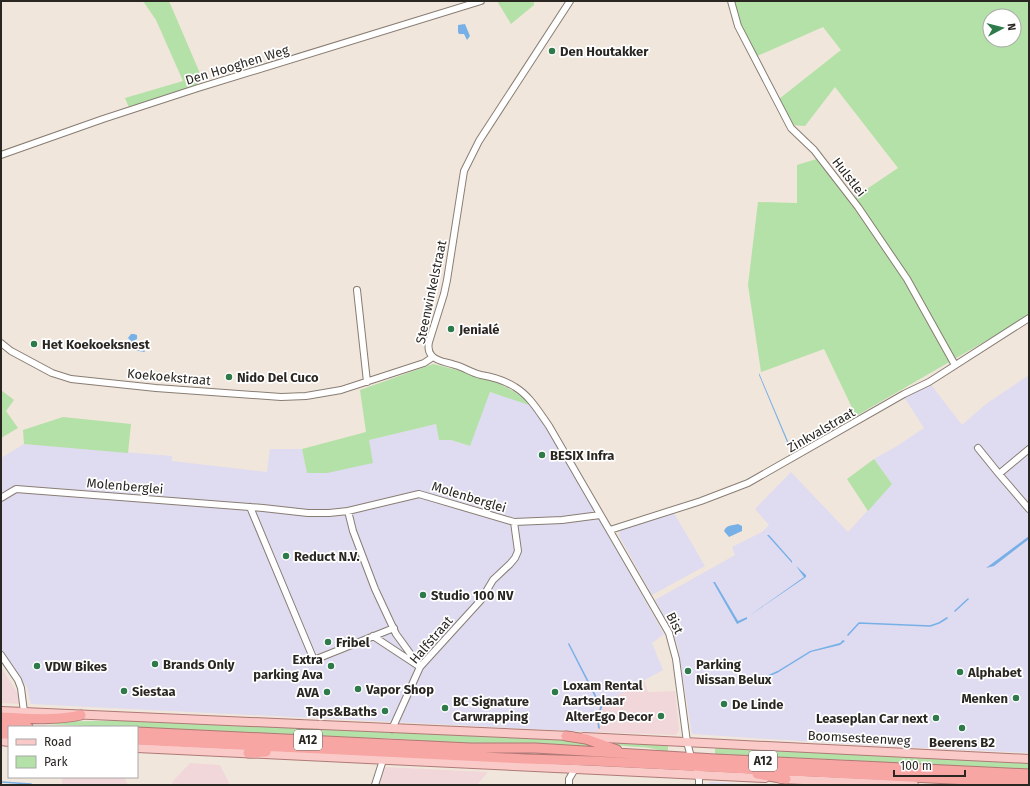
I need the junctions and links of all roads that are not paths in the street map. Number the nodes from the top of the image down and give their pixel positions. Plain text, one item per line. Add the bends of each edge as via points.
1 (481, 1) edge
2 (570, 1) edge
3 (731, 1) edge
4 (1, 155) edge
5 (356, 290) dead end
6 (1029, 318) edge
7 (1, 343) edge
8 (433, 357) junction
9 (955, 365) junction
10 (367, 382) junction
11 (978, 448) dead end
12 (1029, 449) edge
13 (1000, 474) junction
14 (1, 498) edge
15 (250, 507) junction
16 (1029, 509) edge
17 (348, 511) junction
18 (600, 514) junction
19 (514, 522) junction
20 (610, 530) junction
21 (394, 628) junction
22 (372, 636) junction
23 (1, 655) edge
24 (420, 667) junction
25 (1, 711) edge
26 (24, 712) junction
27 (81, 715) junction
28 (1, 717) edge
29 (392, 729) junction
30 (138, 732) edge
31 (566, 736) junction
32 (687, 739) junction
33 (138, 740) edge
34 (138, 748) edge
35 (293, 748) junction
36 (248, 753) junction
37 (624, 753) junction
38 (1029, 758) edge
39 (383, 760) junction
40 (693, 762) junction
41 (743, 768) junction
42 (575, 769) junction
43 (1029, 774) edge
44 (698, 775) junction
45 (786, 779) junction
46 (1029, 783) edge
47 (375, 785) edge
48 (569, 785) edge
49 (699, 785) edge
50 (914, 785) edge

1 - 4 street, Den Hooghen Weg via 198,88
2 - 8 street, Steenwinkelstraat via 479,142 464,171 444,294 429,342 428,348
3 - 9 street, Hulstlei via 738,26 791,128 814,150 858,207 907,279
5 - 10 street
6 - 9 street, Zinkvalstraat
7 - 10 street, Koekoekstraat via 52,373 71,379 96,382 291,398 328,393
8 - 10 street, Koekoekstraat via 424,363
8 - 18 street, Steenwinkelstraat via 468,371 505,381 525,393 549,426
9 - 20 street, Zinkvalstraat via 748,483
11 - 13 street
12 - 13 street
13 - 16 street
14 - 15 street, Molenberglei via 16,489
15 - 17 street, Molenberglei via 329,514
15 - 22 street via 314,660
17 - 19 street, Molenberglei via 419,494
17 - 21 street via 375,589
18 - 19 street via 562,520
18 - 20 street, Steenwinkelstraat
19 - 24 street, Halfstraat via 518,551 515,558 493,580 481,600
20 - 32 street, Bist via 670,637 676,659
21 - 22 street
21 - 24 street
22 - 24 street
23 - 26 street via 18,680
24 - 29 street, Halfstraat
25 - 26 main road, Boomsesteenweg
26 - 27 main road, Boomsesteenweg
27 - 28 highway via 47,719
27 - 29 main road, Boomsesteenweg
29 - 31 main road, Boomsesteenweg
30 - 37 highway, A12
31 - 32 main road, Boomsesteenweg
31 - 37 highway
32 - 38 main road, Boomsesteenweg
32 - 40 street, Bist
33 - 35 highway, A12
34 - 36 main road
35 - 36 highway
35 - 40 highway, A12 via 526,759
36 - 39 main road
37 - 40 highway, A12
39 - 42 main road
39 - 47 street
40 - 41 highway, A12
40 - 43 highway, A12
40 - 44 street, Bist
41 - 45 highway via 755,774
41 - 46 highway, A12
42 - 44 main road
42 - 48 street
44 - 45 main road
44 - 49 street, Bist
45 - 50 main road

